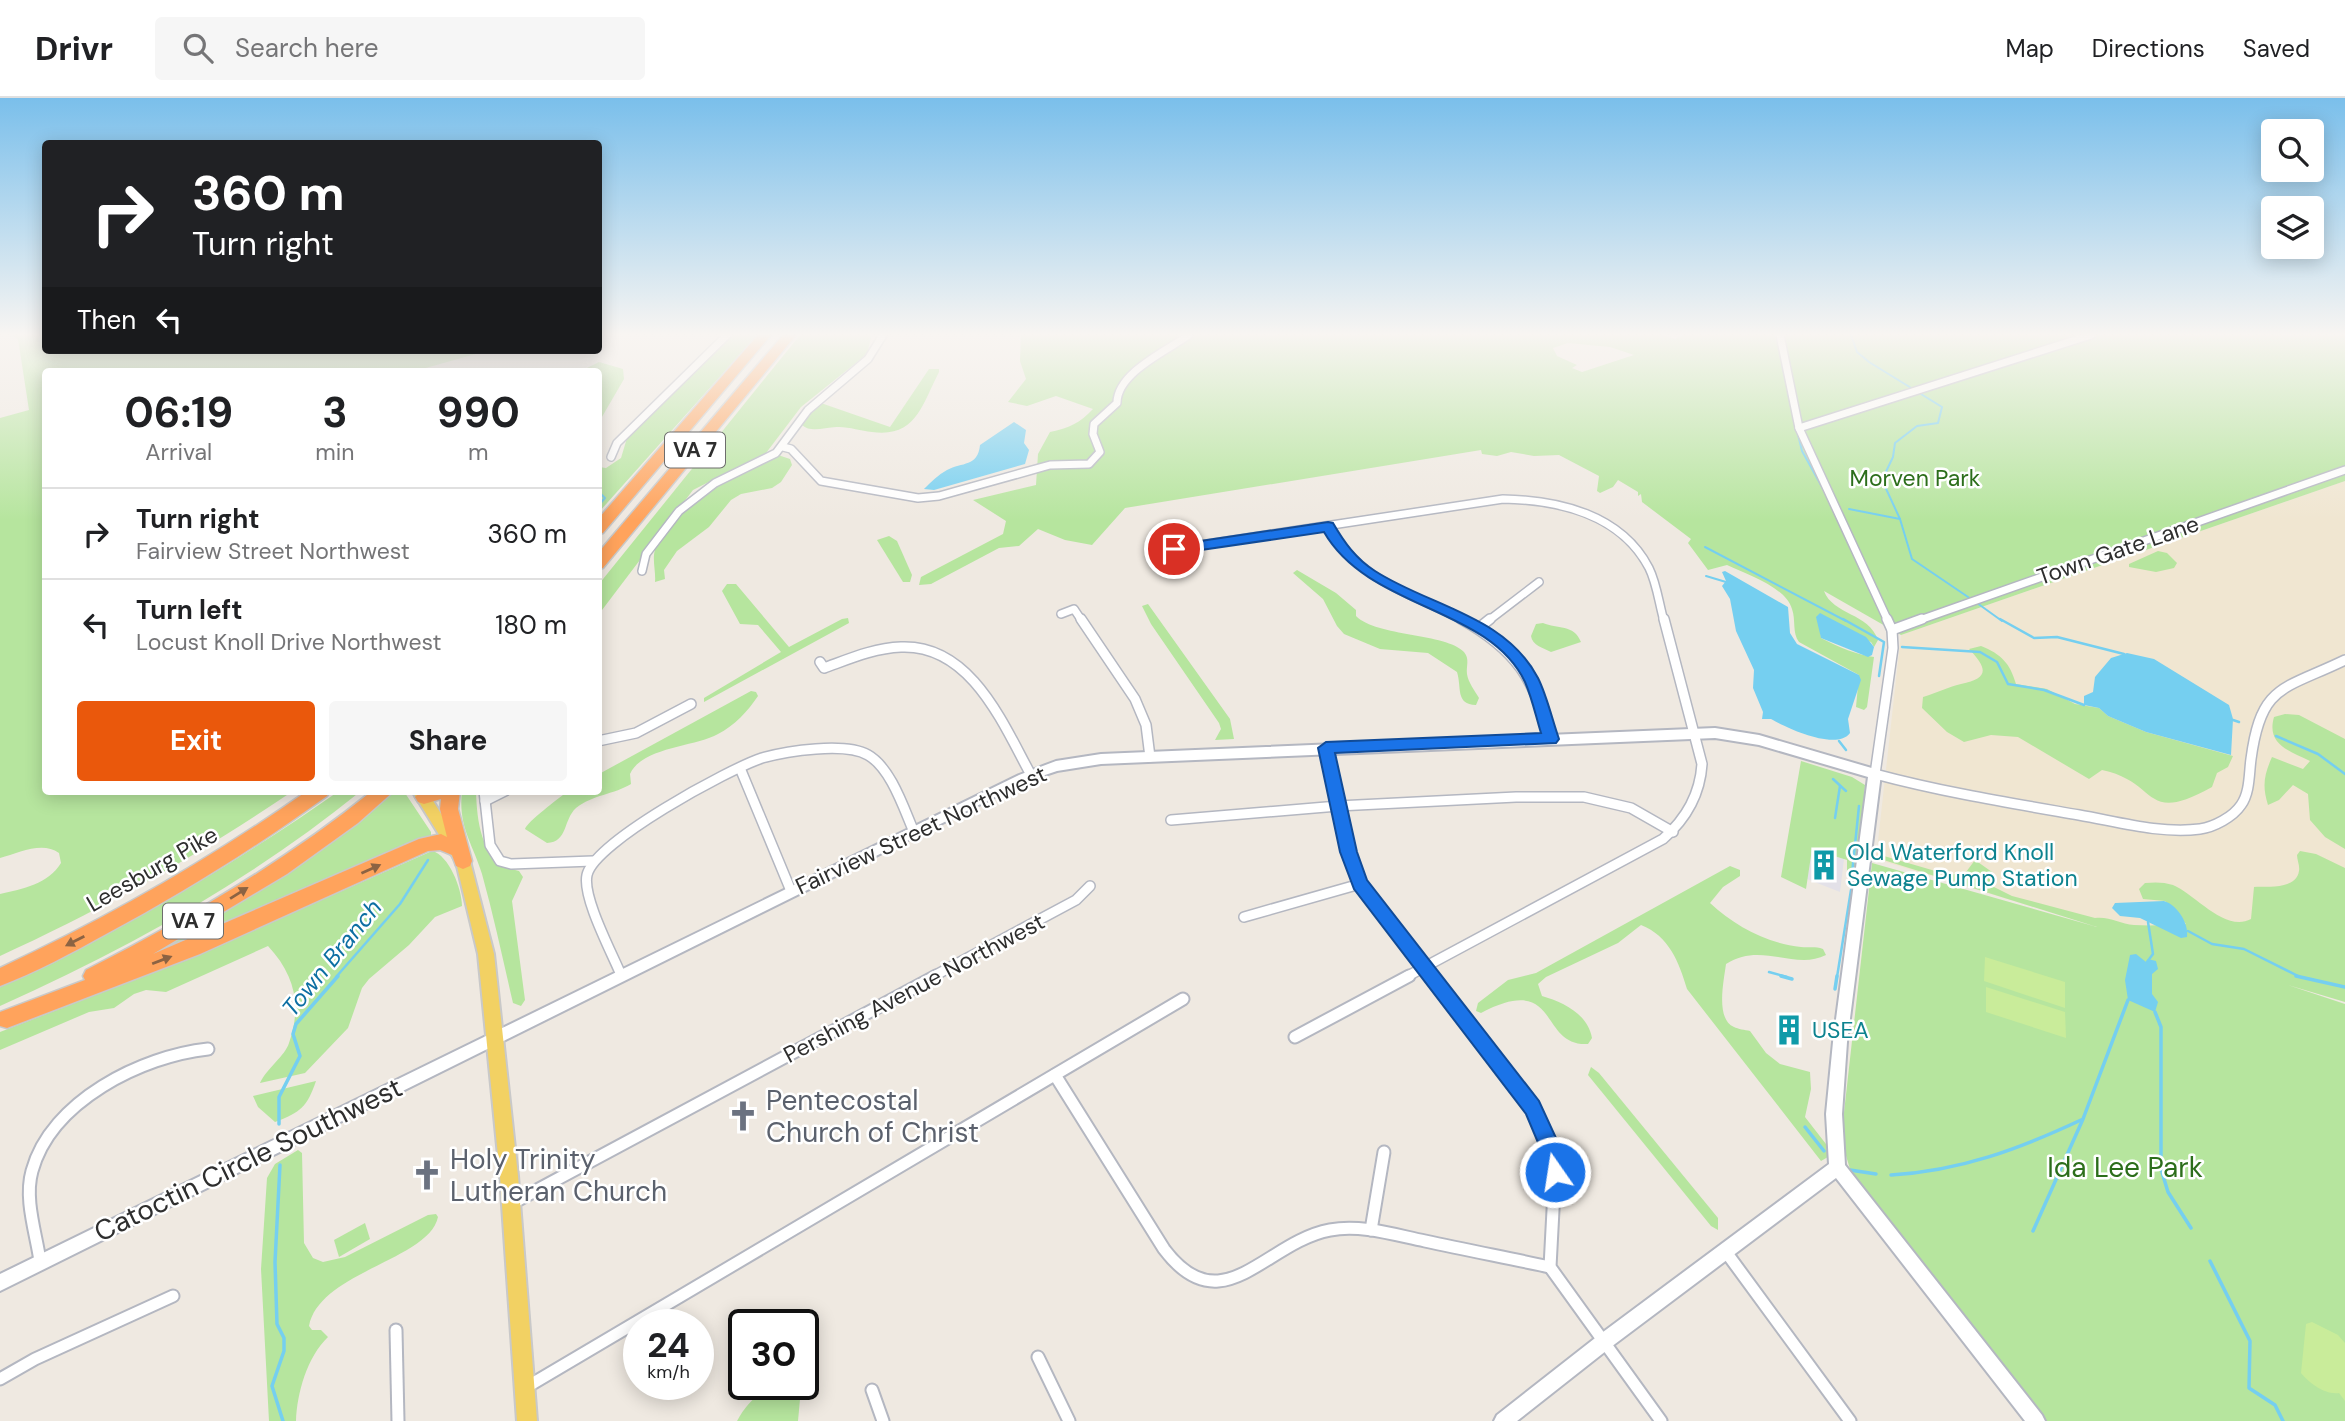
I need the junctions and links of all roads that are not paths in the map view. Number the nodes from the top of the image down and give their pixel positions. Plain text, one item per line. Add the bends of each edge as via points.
1 (664, 397) edge
2 (711, 397) edge
3 (725, 397) edge
4 (738, 397) edge
5 (823, 397) edge
6 (1117, 397) edge
7 (1793, 397) edge
8 (1891, 397) edge
9 (1799, 428) junction
10 (677, 436) junction
11 (783, 447) junction
12 (611, 457) dead end
13 (2345, 470) edge
14 (602, 515) edge
15 (602, 524) edge
16 (1328, 527) junction
17 (602, 542) edge
18 (1174, 549) dead end
19 (602, 559) edge
20 (642, 571) dead end
21 (1539, 582) dead end
22 (1976, 600) joint
23 (1061, 614) dead end
24 (1480, 627) junction
25 (1892, 630) junction
26 (2345, 660) edge
27 (820, 662) dead end
28 (691, 704) dead end
29 (1695, 732) junction
30 (1551, 739) junction
31 (602, 741) edge
32 (1326, 748) junction
33 (1150, 757) junction
34 (740, 768) junction
35 (1031, 775) junction
36 (1875, 775) junction
37 (315, 795) edge
38 (379, 795) edge
39 (422, 795) edge
40 (449, 795) edge
41 (484, 796) edge
42 (1338, 806) junction
43 (1171, 820) dead end
44 (914, 832) junction
45 (1673, 832) junction
46 (457, 854) junction
47 (593, 861) junction
48 (1360, 884) junction
49 (1090, 886) dead end
50 (791, 891) junction
51 (1244, 917) dead end
52 (1423, 967) junction
53 (621, 975) junction
54 (0, 977) edge
55 (1183, 999) dead end
56 (3, 1021) edge
57 (496, 1036) junction
58 (1295, 1037) dead end
59 (208, 1049) dead end
60 (1055, 1075) junction
61 (1384, 1152) dead end
62 (1837, 1168) junction
63 (511, 1204) junction
64 (1371, 1230) junction
65 (1726, 1252) junction
66 (40, 1261) junction
67 (1550, 1267) junction
68 (0, 1283) edge
69 (173, 1296) dead end
70 (396, 1330) dead end
71 (1605, 1341) junction
72 (1038, 1357) dead end
73 (0, 1379) edge
74 (525, 1388) junction
75 (872, 1390) dead end
76 (398, 1421) edge
77 (527, 1421) edge
78 (883, 1421) edge
79 (1069, 1421) edge
80 (1503, 1421) edge
81 (1661, 1421) edge
82 (1850, 1421) edge
83 (2036, 1421) edge

1 - 12 street via 617,443
2 - 10 highway, VA 7
3 - 17 highway
4 - 19 highway, VA 7
5 - 11 street via 807,410
6 - 11 street via 1117,404 1091,428 1100,452 1089,464 1050,465 939,496 908,497 821,481
7 - 9 street
8 - 9 street
9 - 25 street
10 - 14 highway
10 - 15 highway, VA 7
11 - 20 street via 687,503 646,554
13 - 22 street, Town Gate Lane
16 - 18 street
16 - 24 street via 1340,548 1370,574
16 - 29 street via 1510,498 1560,504 1598,518 1630,541 1650,569
21 - 24 street
22 - 25 street, Town Gate Lane
23 - 33 street via 1074,609 1135,699 1146,725
24 - 30 street via 1509,650 1531,679
25 - 36 street
26 - 36 street via 2274,694 2264,704 2255,726 2241,805 2228,818 2203,829 2161,830
27 - 35 street via 824,668 879,648 909,645 952,658 973,676
28 - 31 street via 642,733
29 - 30 street, Fairview Street Northwest
29 - 36 street, Fairview Street Northwest via 1759,740
29 - 45 street via 1702,780
30 - 32 street, Fairview Street Northwest
32 - 33 street, Fairview Street Northwest
32 - 42 street
33 - 35 street, Fairview Street Northwest via 1078,761
34 - 44 street via 792,753 860,752 880,766
34 - 47 street via 612,843
34 - 50 street
35 - 44 street, Fairview Street Northwest
36 - 62 street via 1840,1042 1834,1114
37 -> 54 highway, Leesburg Pike / VA 7 via 165,892
56 -> 38 highway, VA 7 via 216,907
39 - 46 main road
40 - 46 highway
41 - 47 street via 490,845 500,861
42 - 43 street
42 - 45 street via 1584,797 1631,808
42 - 48 street
44 - 50 street, Fairview Street Northwest
45 - 52 street
56 -> 46 highway via 193,948 426,844 441,842
46 - 57 main road via 486,954
47 - 53 street via 586,873 586,888
48 - 51 street
48 - 52 street
49 - 63 street, Pershing Avenue Northwest via 1064,907
50 - 53 street, Fairview Street Northwest
52 - 58 street
52 - 67 street via 1544,1127 1555,1172
53 - 57 street, Fairview Street Northwest
55 - 60 street
57 - 63 main road
57 - 66 street, Catoctin Circle Southwest
59 - 66 street via 185,1049 121,1076 83,1100 53,1129 39,1150 30,1190
60 - 64 street via 1164,1249 1193,1279 1216,1283 1238,1278 1320,1230
60 - 74 street
61 - 64 street
62 - 65 street
62 - 83 street
63 - 74 main road
64 - 67 street
65 - 71 street
65 - 82 street
66 - 68 street, Catoctin Circle Southwest
67 - 71 street
69 - 73 street
70 - 76 street
71 - 80 street
71 - 81 street
72 - 79 street
74 - 77 main road
75 - 78 street

